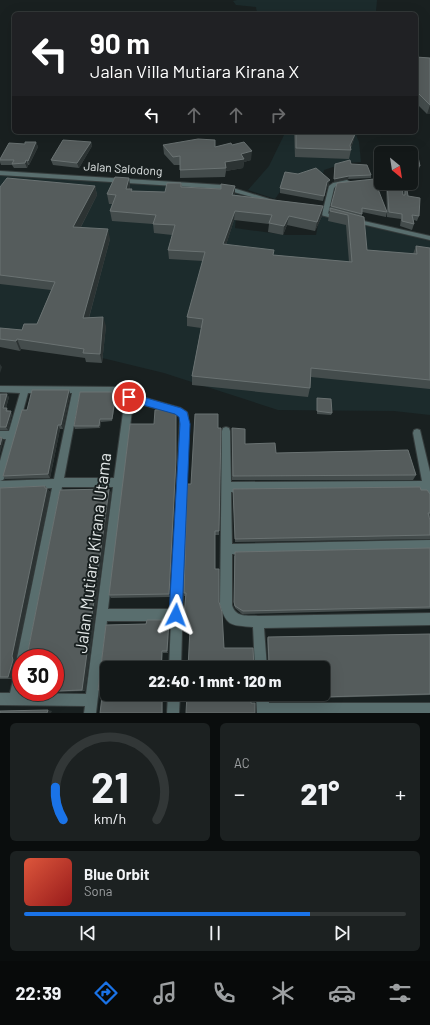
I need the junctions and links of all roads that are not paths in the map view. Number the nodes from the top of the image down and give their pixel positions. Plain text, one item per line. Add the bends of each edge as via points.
1 (0, 173) edge
2 (352, 182) edge
3 (282, 203) edge
4 (303, 209) edge
5 (325, 214) junction
6 (430, 238) edge
7 (0, 389) edge
8 (25, 389) junction
9 (76, 389) junction
10 (129, 397) junction
11 (226, 431) dead end
12 (417, 433) dead end
13 (0, 435) edge
14 (12, 435) junction
15 (0, 477) edge
16 (118, 482) junction
17 (57, 483) junction
18 (0, 486) edge
19 (226, 486) junction
20 (429, 488) edge
21 (430, 545) edge
22 (227, 549) junction
23 (176, 615) junction
24 (103, 616) junction
25 (430, 619) edge
26 (258, 622) junction
27 (25, 649) edge
28 (174, 661) edge
29 (261, 661) edge
30 (0, 699) edge
31 (12, 699) edge
32 (64, 700) edge
33 (91, 700) junction
34 (174, 701) edge
35 (262, 701) edge
36 (430, 709) edge
37 (263, 711) edge
38 (90, 713) edge
39 (173, 713) edge

1 - 3 street, Jalan Salodong via 222,187
2 - 5 street via 338,183 331,187
4 - 5 street
5 - 6 street
7 - 8 street
8 - 9 street
8 - 14 street
9 - 10 street via 124,390
9 - 17 street
10 - 16 street, Jalan Mutiara Kirana Utama
10 - 23 street via 184,415
11 - 19 street
12 - 20 street
13 - 14 street
14 - 15 street
16 - 17 street
16 - 24 street, Jalan Mutiara Kirana Utama
17 - 18 street
17 - 27 street
19 - 20 street
19 - 22 street
21 - 22 street
22 - 26 street via 226,605 229,614 239,622
23 - 24 street
23 - 28 street
24 - 33 street, Jalan Mutiara Kirana Utama
25 - 26 street
26 - 29 street
30 - 31 street
32 - 33 street
33 - 38 street, Jalan Mutiara Kirana Utama
34 - 39 street
35 - 37 street
36 - 37 street

